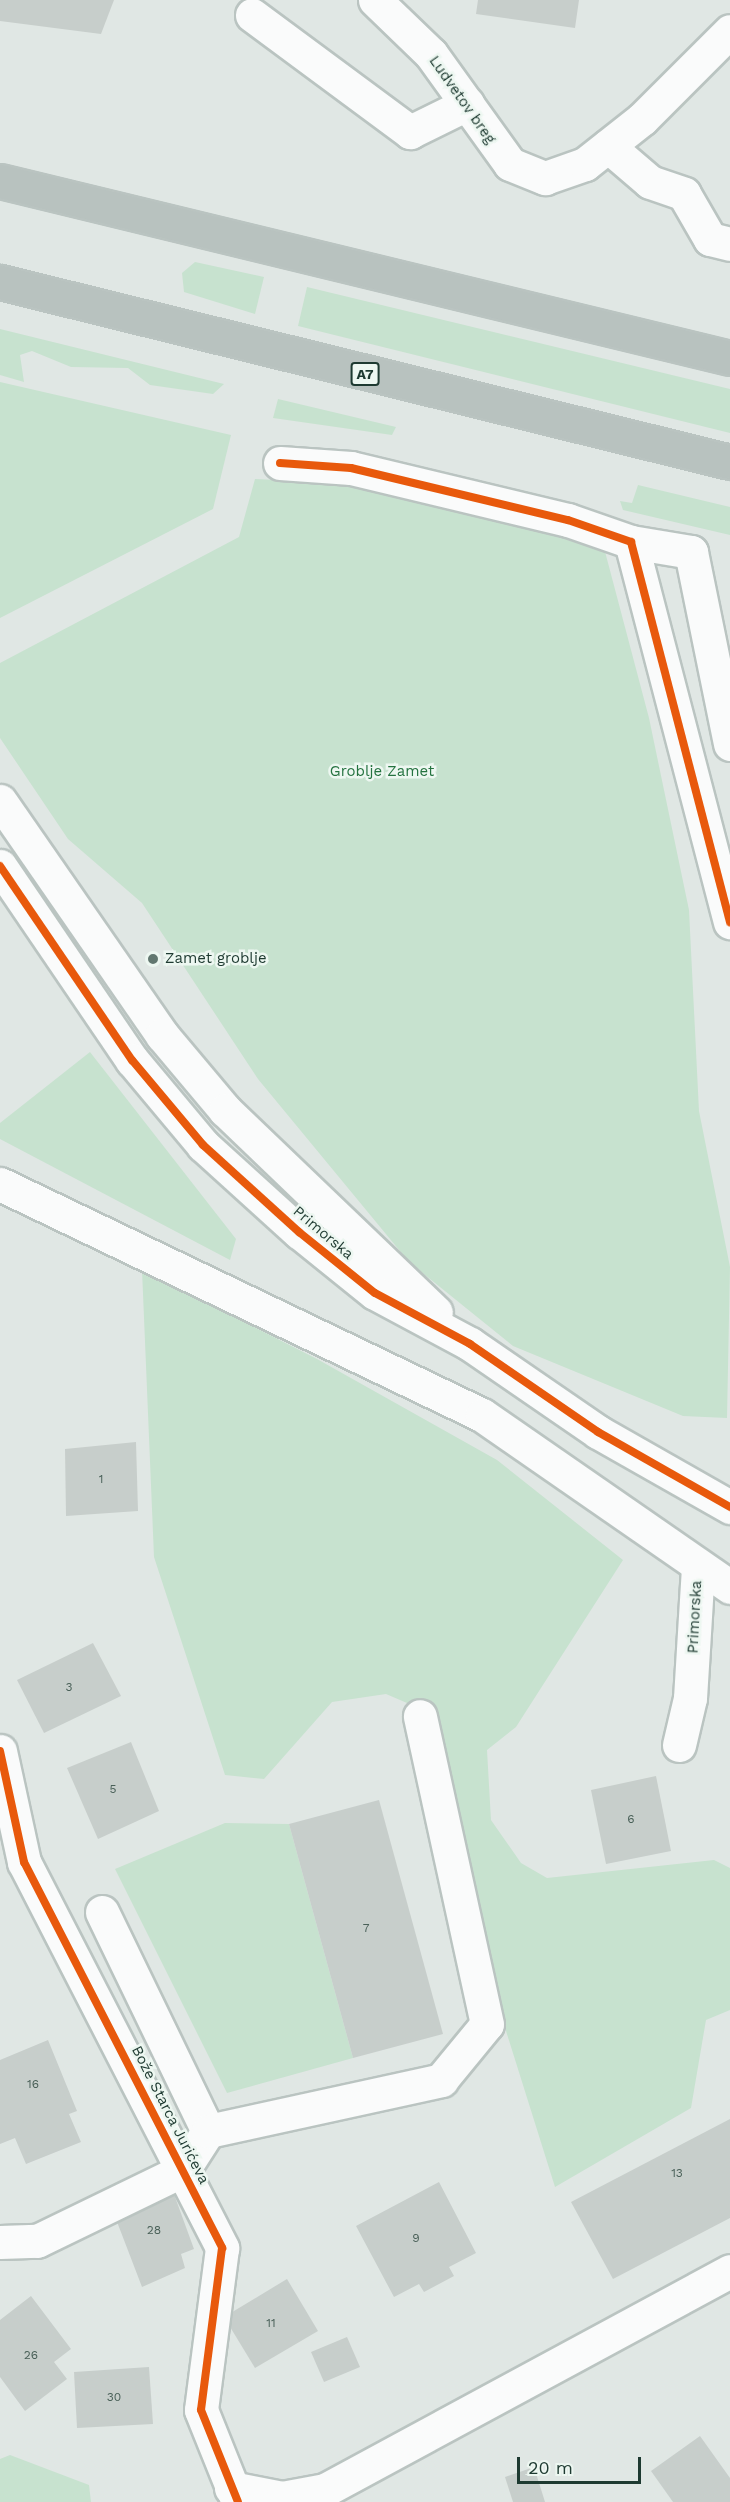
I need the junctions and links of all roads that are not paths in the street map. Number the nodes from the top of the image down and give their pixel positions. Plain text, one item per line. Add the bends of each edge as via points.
1 (375, 0) edge
2 (404, 11) edge
3 (252, 15) dead end
4 (730, 31) edge
5 (466, 104) junction
6 (608, 146) junction
7 (0, 181) edge
8 (730, 244) edge
9 (0, 282) edge
10 (730, 358) edge
11 (730, 462) edge
12 (280, 463) dead end
13 (630, 542) junction
14 (730, 744) edge
15 (0, 801) edge
16 (0, 866) edge
17 (730, 919) edge
18 (0, 1184) edge
19 (470, 1344) junction
20 (729, 1504) edge
21 (698, 1567) junction
22 (730, 1587) edge
23 (420, 1716) dead end
24 (679, 1745) dead end
25 (0, 1750) edge
26 (102, 1912) dead end
27 (208, 2131) junction
28 (183, 2170) junction
29 (0, 2242) edge
30 (730, 2271) edge
31 (234, 2495) edge

1 - 2 street, Ludvetov breg
2 - 5 street, Ludvetov breg
3 - 5 street via 410,132
4 - 6 street via 678,88
5 - 6 street, Ludvetov breg via 510,164 529,176 560,176
6 - 8 street via 650,182 684,194 710,239
7 - 10 highway
9 - 11 highway, A7
12 - 13 street via 351,468 568,520
13 - 14 street via 691,552
13 - 17 street
15 - 19 street, Primorska via 162,1035 225,1110
16 - 19 street, Primorska via 95,1011 203,1145 375,1293
18 - 21 street, Primorska via 482,1415 621,1507
19 - 20 street, Primorska via 598,1432
21 - 22 street
21 - 24 street, Primorska via 690,1698
23 - 27 street via 487,2024 441,2080
25 - 28 street, Bože Starca Jurićeva via 24,1862
26 - 27 street
27 - 28 street
28 - 29 street, Bože Starca Jurićeva via 37,2241
28 - 31 street, Bože Starca Jurićeva via 222,2248 201,2410
30 - 31 street via 325,2490 282,2498

